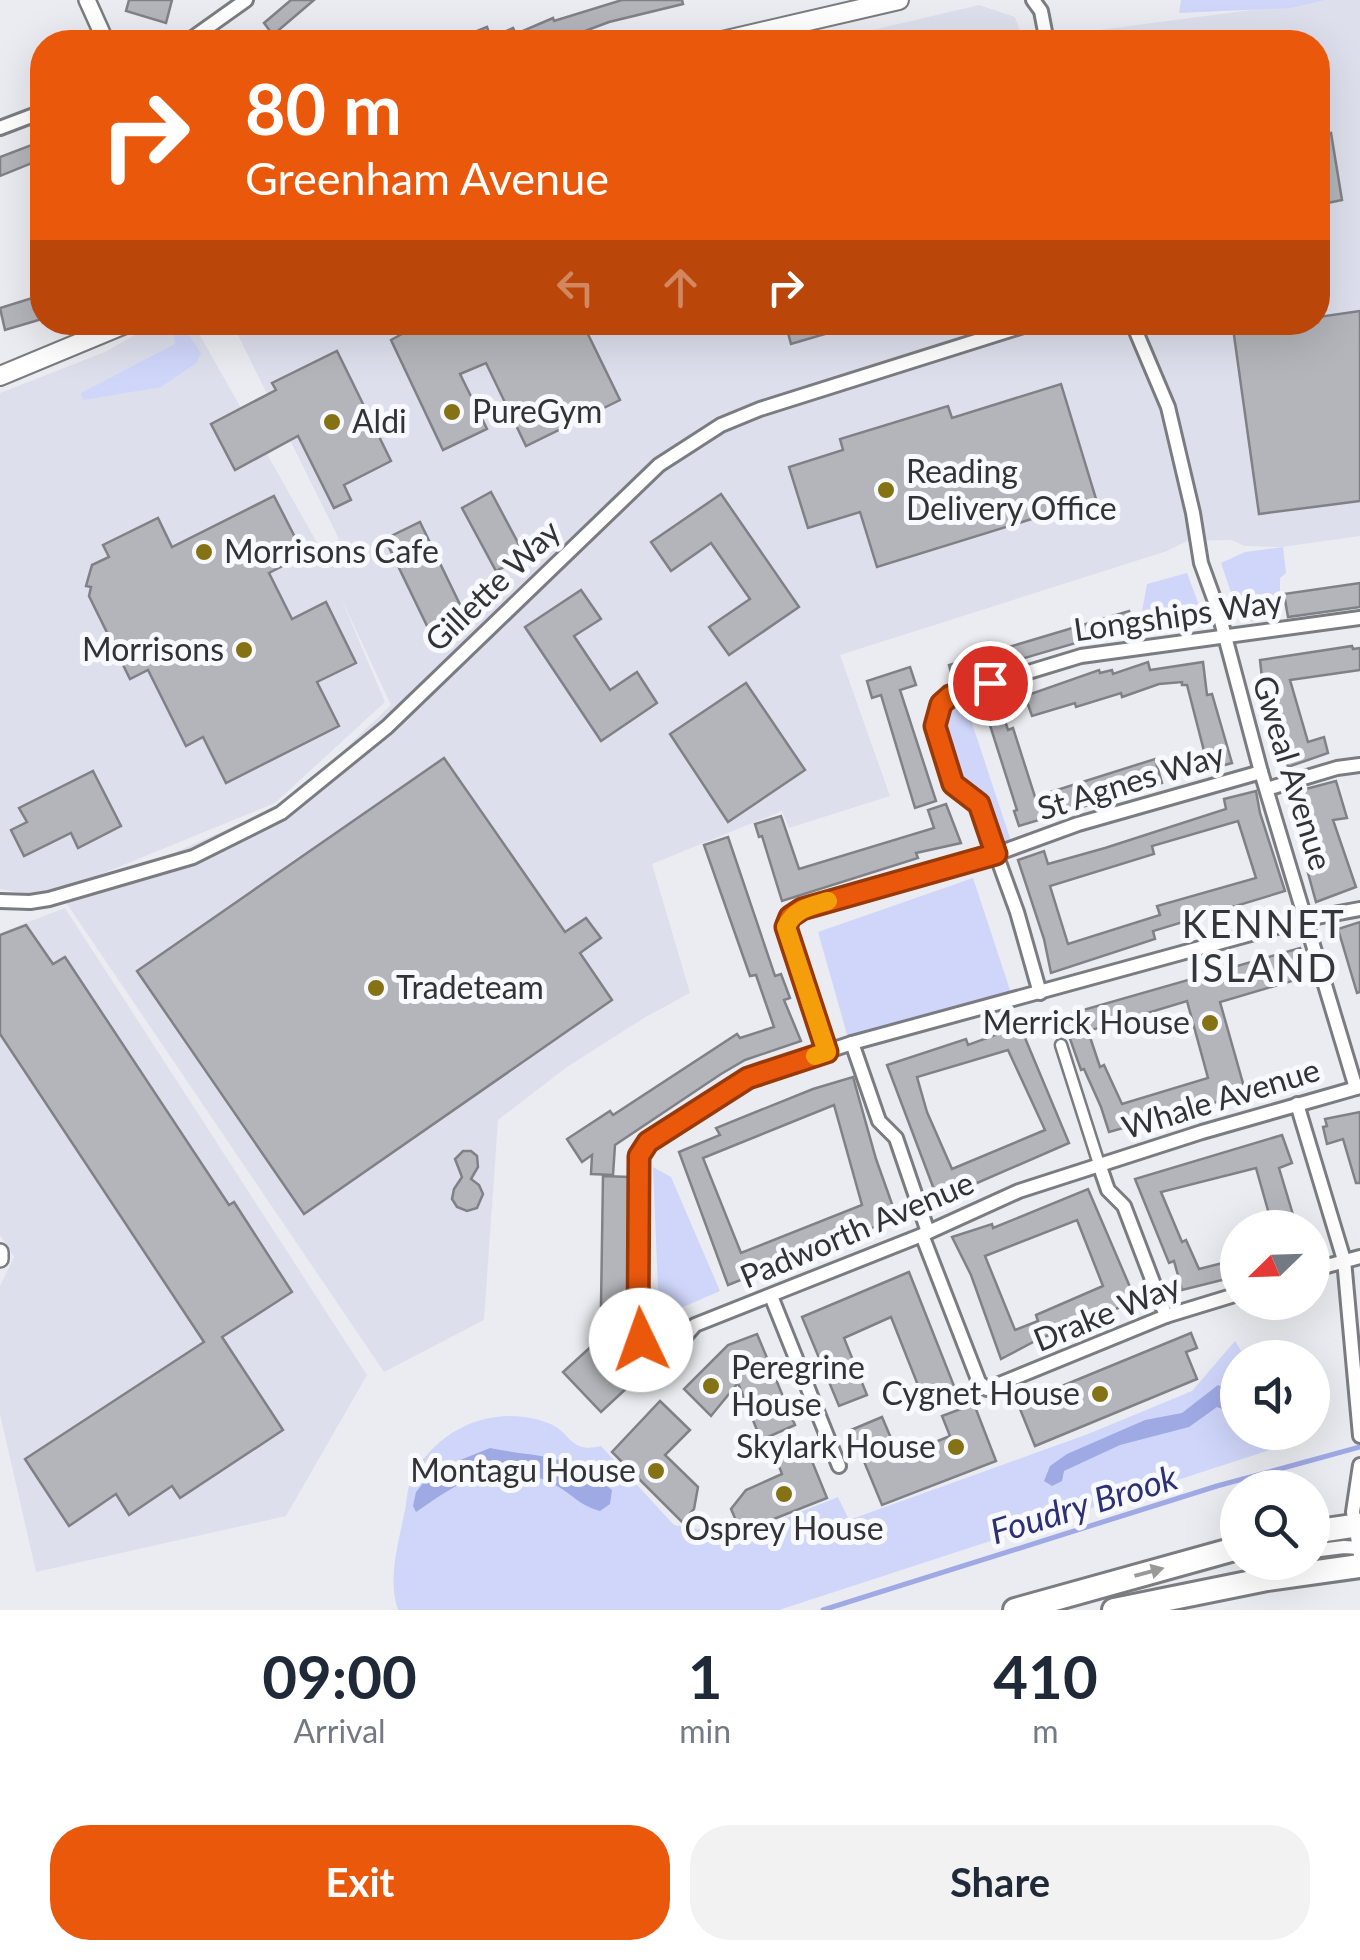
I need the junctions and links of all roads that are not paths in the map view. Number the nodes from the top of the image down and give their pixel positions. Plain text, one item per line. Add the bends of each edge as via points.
1 (87, 0) edge
2 (246, 0) edge
3 (899, 0) edge
4 (1040, 4) edge
5 (101, 30) edge
6 (205, 30) edge
7 (770, 30) edge
8 (1045, 30) edge
9 (30, 117) edge
10 (0, 128) edge
11 (99, 335) edge
12 (995, 335) edge
13 (1138, 335) edge
14 (0, 376) edge
15 (1360, 618) edge
16 (1223, 635) junction
17 (1360, 764) edge
18 (1261, 772) junction
19 (1267, 789) junction
20 (996, 854) junction
21 (0, 901) edge
22 (1360, 909) edge
23 (1306, 919) junction
24 (1040, 993) junction
25 (852, 1044) junction
26 (1061, 1045) dead end
27 (827, 1052) junction
28 (1358, 1087) edge
29 (1297, 1104) junction
30 (1099, 1164) junction
31 (925, 1234) junction
32 (1360, 1256) edge
33 (1344, 1260) junction
34 (1330, 1264) edge
35 (771, 1296) junction
36 (1220, 1300) edge
37 (1166, 1316) junction
38 (1358, 1418) edge
39 (1360, 1436) edge
40 (1360, 1465) edge
41 (839, 1466) dead end
42 (1330, 1536) edge
43 (1359, 1543) edge
44 (1330, 1548) edge
45 (1220, 1553) edge
46 (1187, 1561) junction
47 (1220, 1561) edge
48 (1015, 1610) edge
49 (1114, 1610) edge

1 - 5 street
2 - 6 street
3 - 7 main road
4 - 8 street
9 - 10 street
11 - 14 main road
12 - 21 street, Gillette Way via 760,409 659,466 387,728 281,813 193,857 49,899
13 - 16 street, Gweal Avenue via 1168,407
15 - 16 street, Longships Way
16 - 18 street, Gweal Avenue
16 - 20 street, Longships Way via 1081,656 941,704 935,726 953,784 979,804
17 - 19 street, St Agnes Way
18 - 19 street, Gweal Avenue
18 - 20 street, St Agnes Way
19 - 23 street, Gweal Avenue
20 - 24 street
20 - 27 street, St Agnes Way via 790,917 786,927
22 - 23 street
23 - 24 street
23 - 28 street, Gweal Avenue
24 - 25 street
25 - 27 street
25 - 31 street via 879,1121 896,1138
26 - 30 street
27 - 35 street, Padworth Avenue via 748,1078 648,1142 639,1156 638,1329 648,1350 668,1356 695,1325
28 - 29 street, Whale Avenue
29 - 30 street, Whale Avenue
29 - 33 street
30 - 31 street, Padworth Avenue
30 - 37 street via 1108,1190 1124,1206
31 - 35 street, Padworth Avenue
31 - 37 street, Drake Way via 987,1389
32 - 33 street
33 - 34 street
33 - 38 street
35 - 41 street
36 - 37 street, Drake Way
38 - 39 street
40 - 43 street
42 - 43 highway
43 - 44 street
43 - 49 highway via 1268,1579
45 - 46 highway
46 - 47 street
48 -> 46 highway

